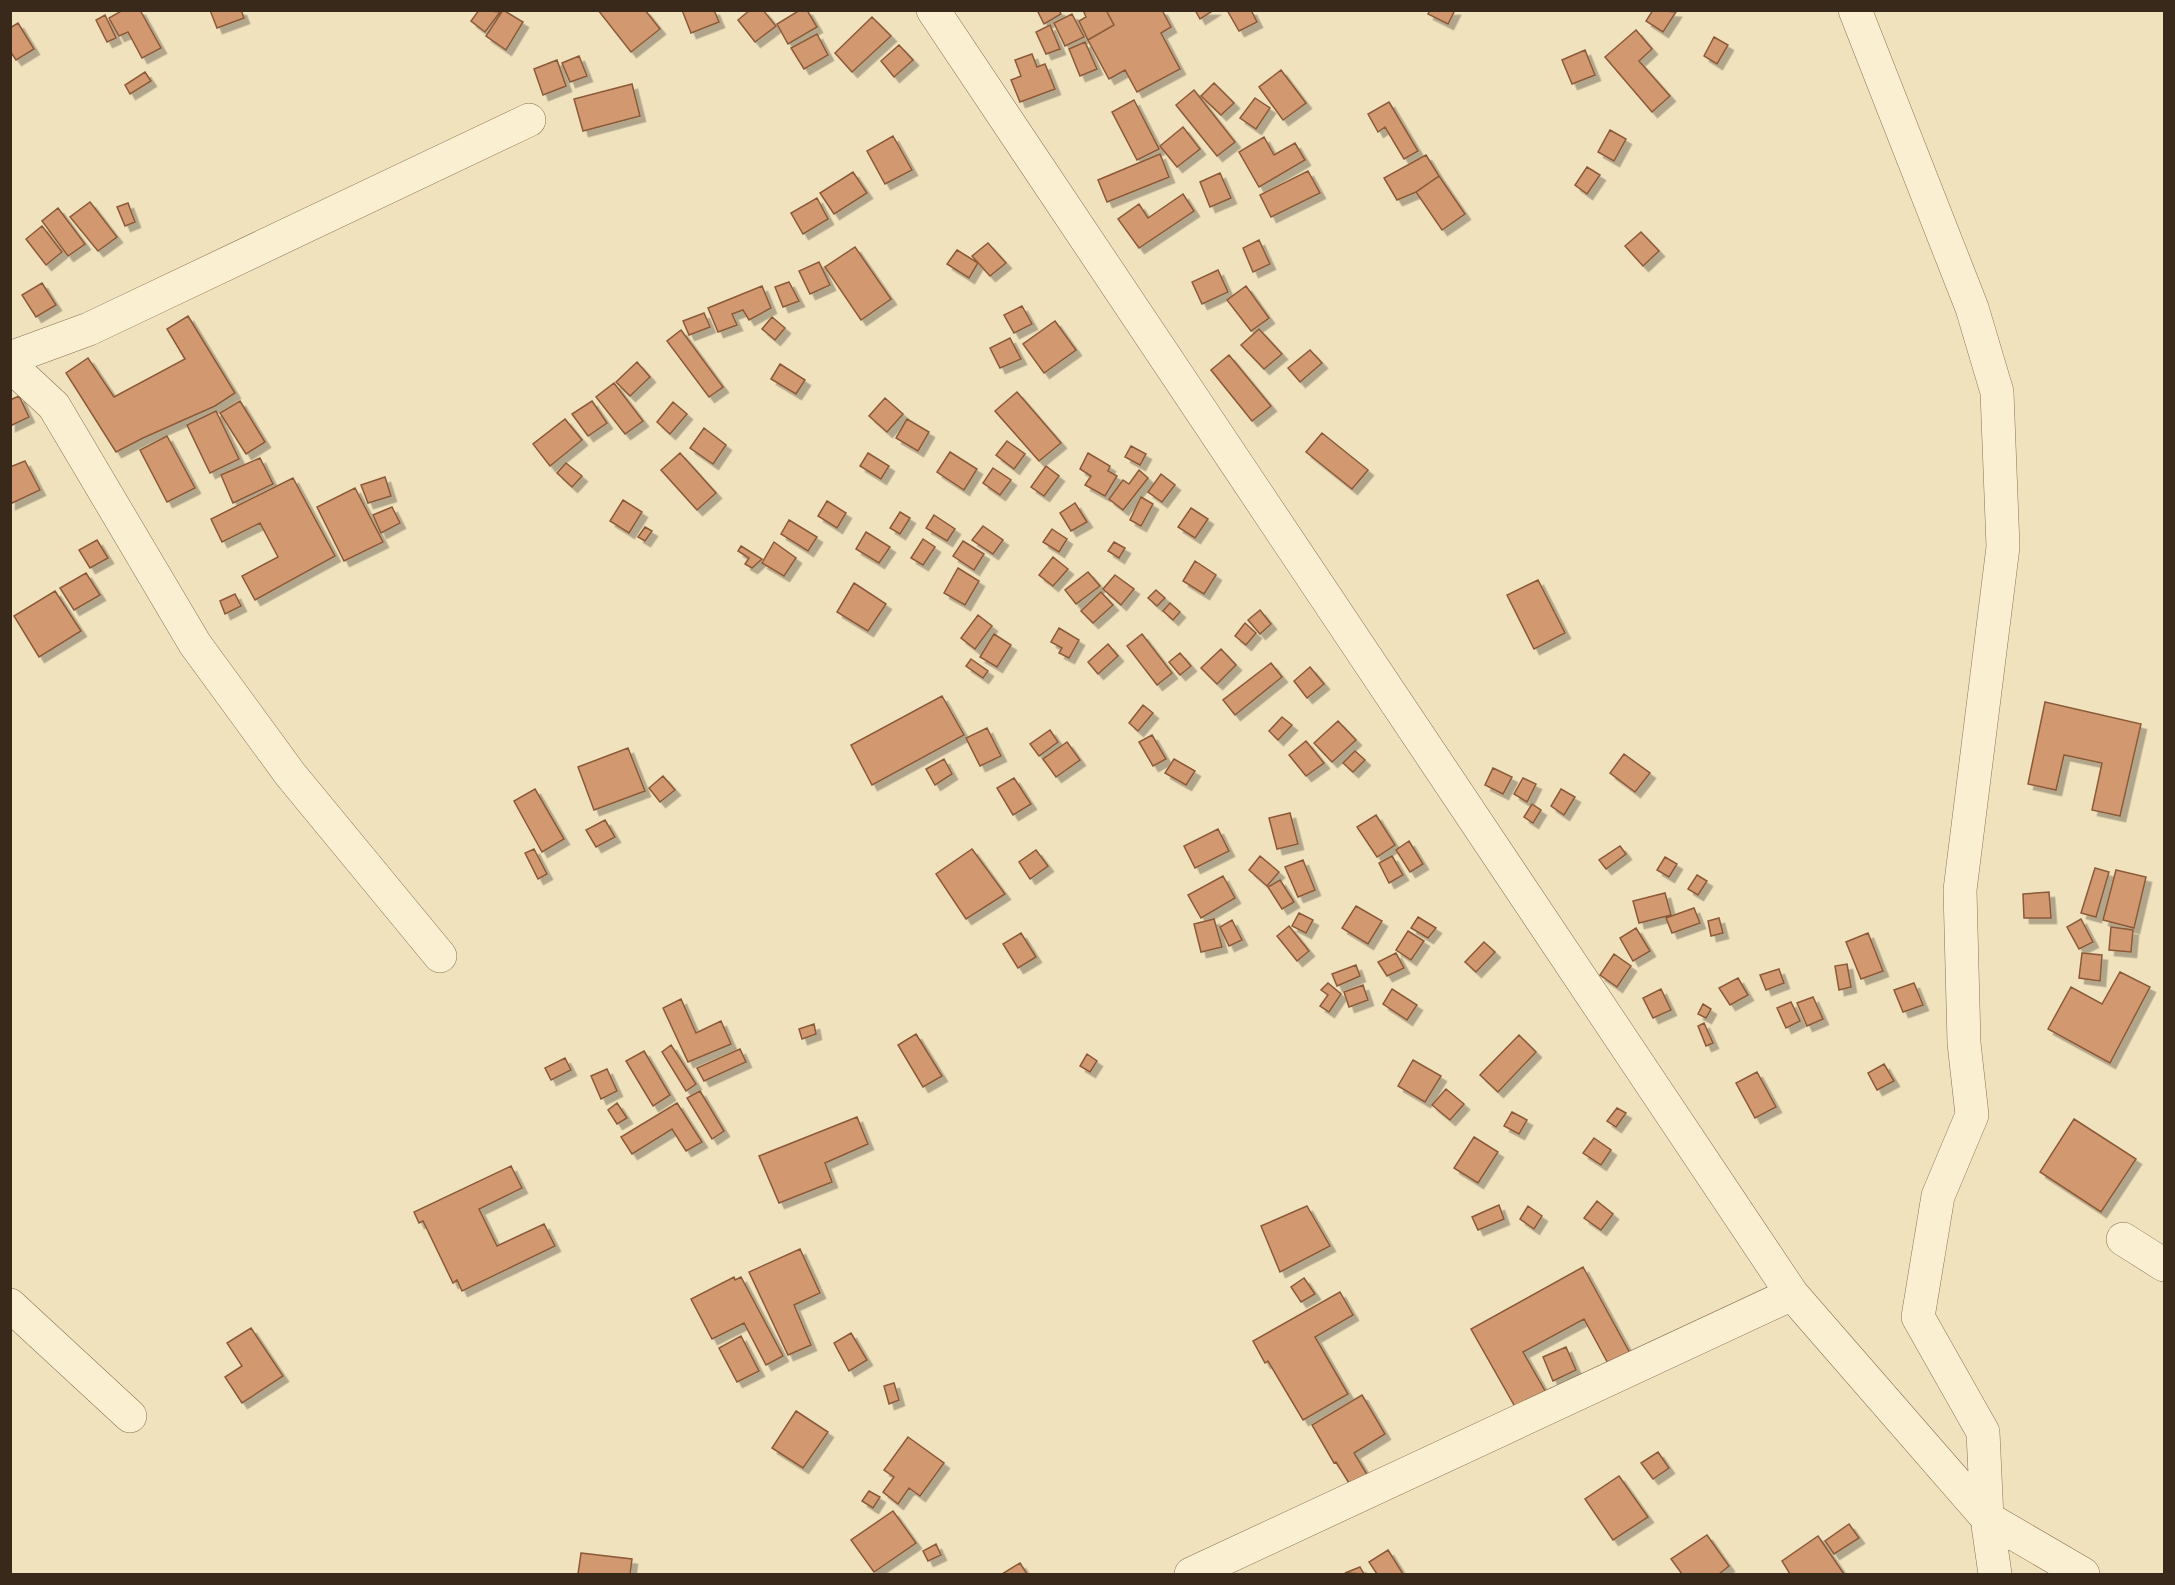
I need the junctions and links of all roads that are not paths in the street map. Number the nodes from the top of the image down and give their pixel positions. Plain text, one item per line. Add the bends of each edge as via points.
1 (933, 10) edge
2 (1855, 10) edge
3 (529, 120) dead end
4 (10, 358) edge
5 (10, 365) edge
6 (440, 956) dead end
7 (2123, 1239) dead end
8 (2164, 1265) edge
9 (1792, 1294) junction
10 (10, 1305) edge
11 (129, 1416) dead end
12 (1987, 1518) junction
13 (1191, 1575) edge
14 (1995, 1575) edge
15 (2083, 1575) edge

1 - 9 street
2 - 12 street via 1972,308 1997,392 2003,547 1959,890 1964,1043 1972,1114 1938,1196 1918,1317 1983,1432
3 - 4 street via 88,329
5 - 6 street via 54,406 195,644 290,774
7 - 8 street
9 - 12 street
9 - 13 street
10 - 11 street
12 - 14 street
12 - 15 street

